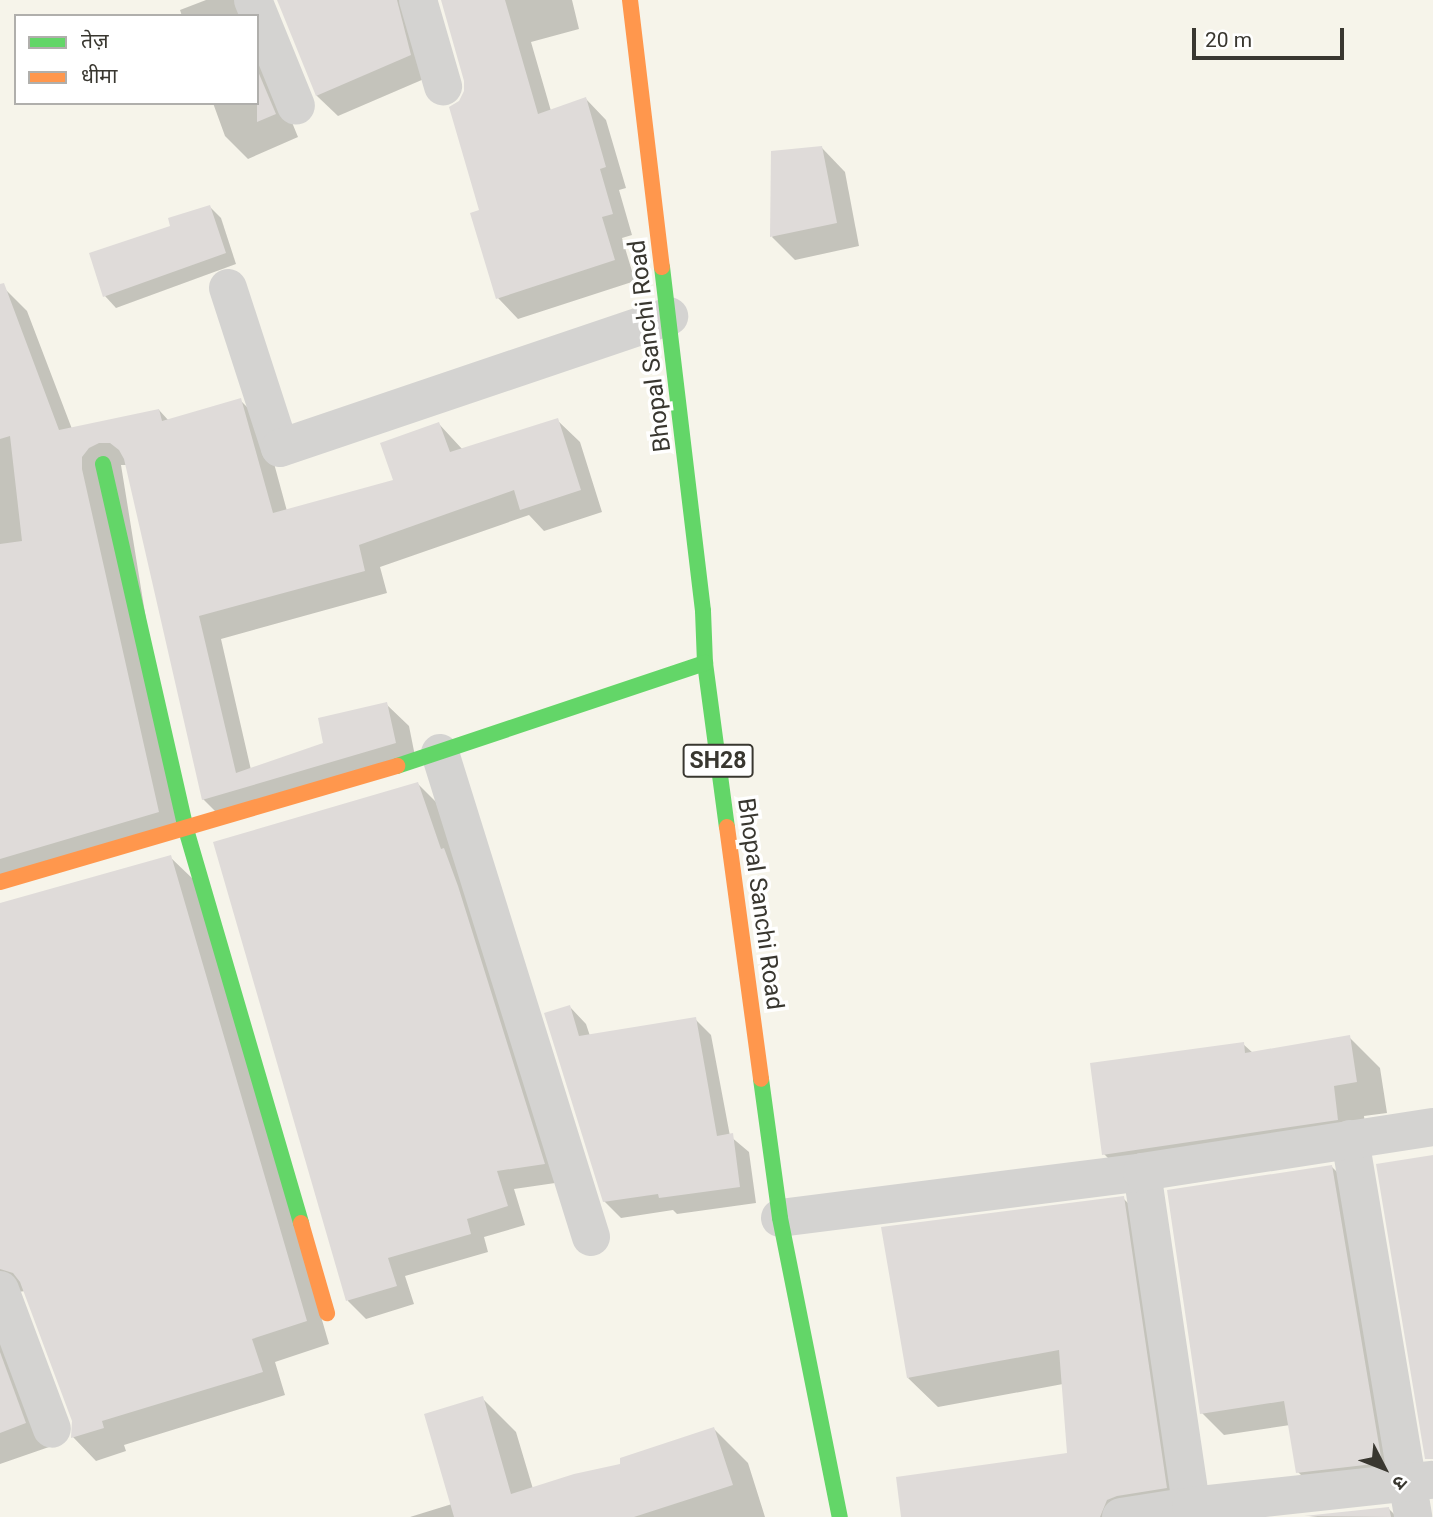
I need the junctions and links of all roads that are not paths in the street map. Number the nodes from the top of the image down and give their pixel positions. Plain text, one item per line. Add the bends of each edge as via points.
1 (418, 0) edge
2 (631, 0) edge
3 (259, 15) edge
4 (443, 86) dead end
5 (296, 106) dead end
6 (228, 288) dead end
7 (669, 316) junction
8 (103, 464) dead end
9 (705, 663) junction
10 (440, 753) junction
11 (185, 826) junction
12 (0, 882) edge
13 (1433, 1127) edge
14 (1350, 1139) junction
15 (1142, 1171) junction
16 (780, 1218) junction
17 (591, 1237) dead end
18 (0, 1290) edge
19 (327, 1313) dead end
20 (52, 1429) dead end
21 (1418, 1494) edge
22 (1192, 1511) edge
23 (840, 1517) edge
24 (1121, 1517) edge

1 - 4 street
2 - 7 street, Bhopal Sanchi Road / SH28
3 - 5 street
6 - 7 street via 280,448
7 - 9 street, Bhopal Sanchi Road / SH28
8 - 11 street
9 - 10 street
9 - 16 street, Bhopal Sanchi Road / SH28
10 - 11 street
10 - 17 street
11 - 12 street
11 - 19 street
13 - 14 street
14 - 15 street
14 - 21 street
15 - 16 street
15 - 22 street
16 - 23 street, Bhopal Sanchi Road / SH28
18 - 20 street
21 - 22 street
22 - 24 street

